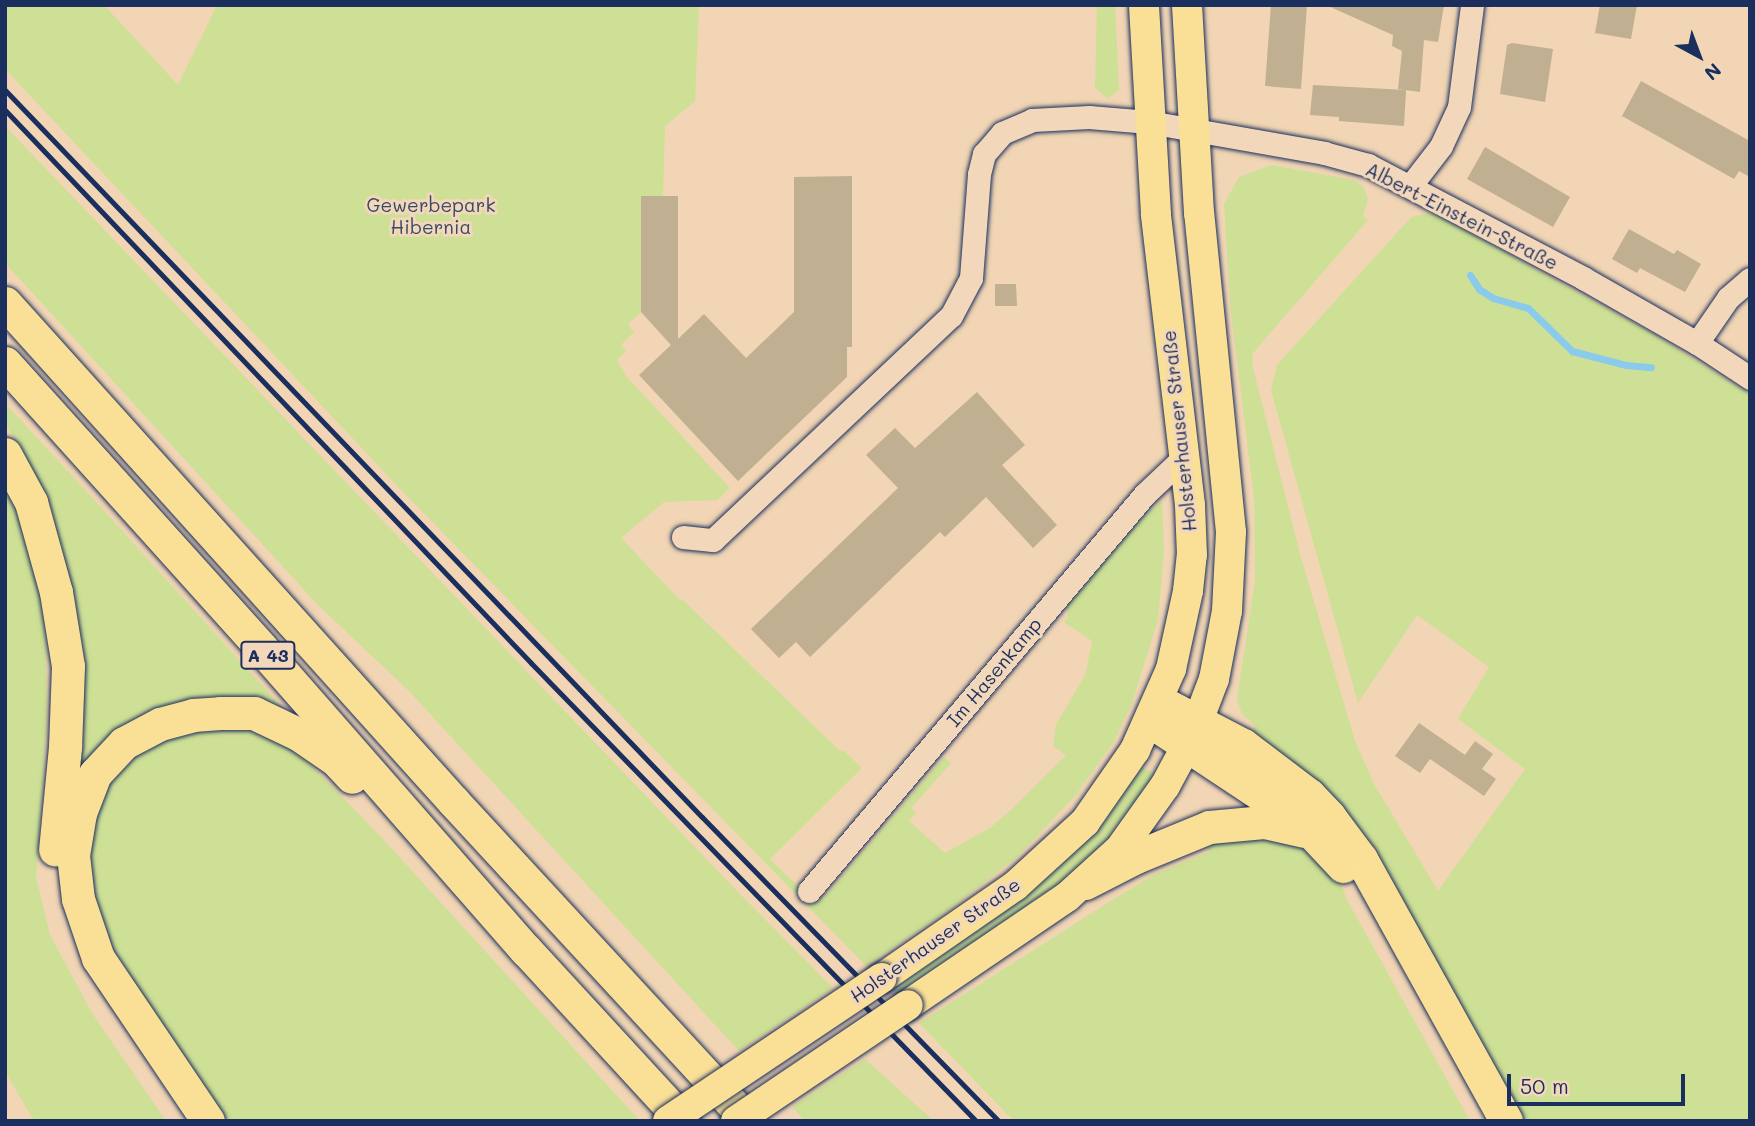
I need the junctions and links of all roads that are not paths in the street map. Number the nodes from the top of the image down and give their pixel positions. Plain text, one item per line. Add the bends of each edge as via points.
1 (1143, 5) edge
2 (1187, 5) edge
3 (1472, 5) edge
4 (1149, 122) junction
5 (1194, 130) junction
6 (1411, 185) junction
7 (1750, 279) edge
8 (5, 303) edge
9 (1697, 343) junction
10 (5, 363) edge
11 (1750, 378) edge
12 (5, 454) edge
13 (1183, 458) junction
14 (684, 537) dead end
15 (1154, 711) junction
16 (1193, 733) junction
17 (1313, 834) junction
18 (1086, 883) junction
19 (809, 891) dead end
20 (526, 950) junction
21 (186, 1121) edge
22 (208, 1121) edge
23 (668, 1121) edge
24 (683, 1121) edge
25 (736, 1121) edge
26 (748, 1121) edge
27 (1488, 1121) edge
28 (1506, 1121) edge

1 - 4 main road, Holsterhauser Straße
2 - 5 main road, Holsterhauser Straße
3 - 6 street via 1459,107 1441,146
4 - 5 street, Albert-Einstein-Straße
4 - 13 main road, Holsterhauser Straße
4 - 14 street, Albert-Einstein-Straße via 1089,117 1032,120 997,138 984,154 979,174 971,278 951,316 713,540
5 - 6 street, Albert-Einstein-Straße via 1324,152
5 - 16 main road, Holsterhauser Straße via 1231,570 1222,644
6 - 9 street, Albert-Einstein-Straße
7 - 9 street via 1728,298
8 - 26 highway, A 43
9 - 11 street, Albert-Einstein-Straße
10 - 20 highway, A 43
12 - 21 highway via 31,502 56,592 68,666 54,878 73,945 102,998
13 - 15 main road, Holsterhauser Straße via 1190,505 1191,567 1182,625
13 - 19 street, Im Hasenkamp via 1145,494
15 - 16 highway
15 - 23 main road, Holsterhauser Straße, bridge via 1106,795 1056,851 986,907
16 - 17 highway
16 - 18 main road, Holsterhauser Straße via 1140,822
16 - 28 highway via 1233,739 1310,795 1340,830 1410,943
17 - 18 highway via 1264,822 1209,827
17 - 27 highway via 1346,871
18 - 25 main road, Holsterhauser Straße, bridge
20 - 22 highway via 482,920 336,760 298,734 254,713 220,713 160,724 124,743 96,774 80,813 73,855 78,899 98,958
20 - 24 highway, A 43

